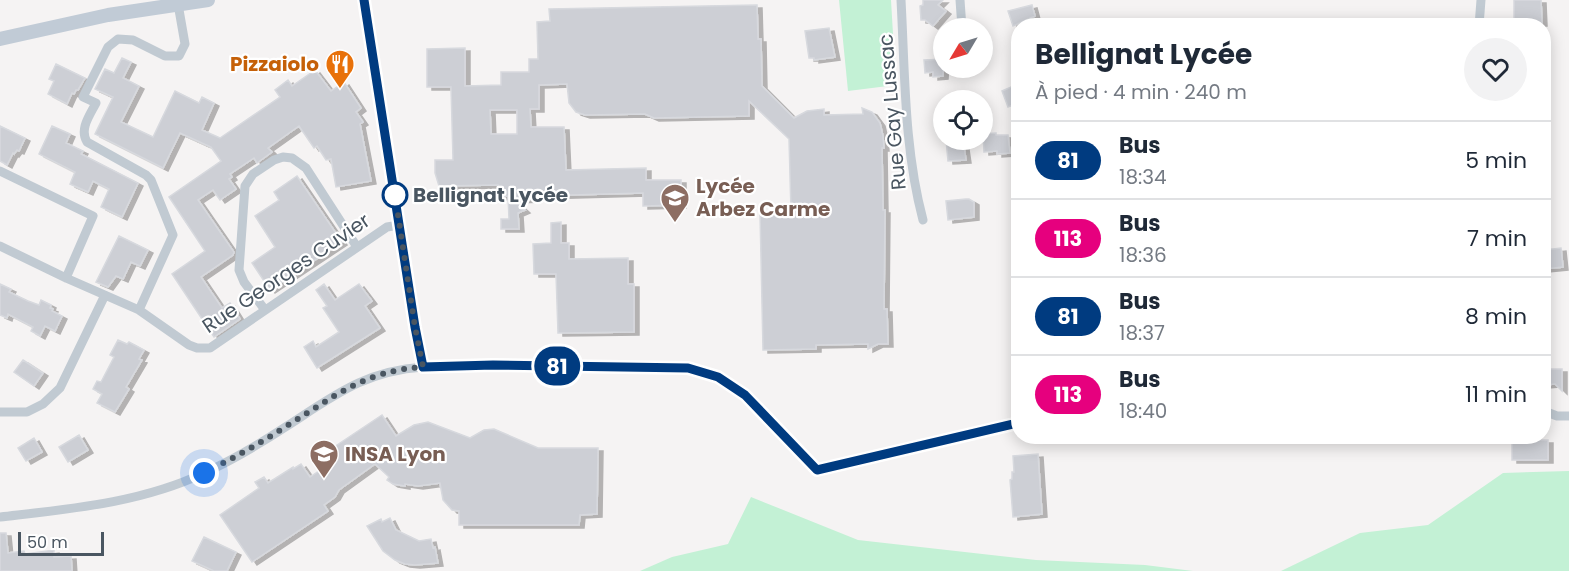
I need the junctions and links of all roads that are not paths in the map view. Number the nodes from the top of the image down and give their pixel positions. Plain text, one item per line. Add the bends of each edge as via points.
1 (208, 0) edge
2 (364, 0) edge
3 (901, 0) edge
4 (960, 0) edge
5 (1481, 0) edge
6 (178, 4) junction
7 (961, 18) edge
8 (1480, 18) edge
9 (0, 39) edge
10 (0, 171) edge
11 (923, 220) dead end
12 (399, 225) junction
13 (0, 246) edge
14 (357, 247) junction
15 (66, 278) junction
16 (105, 295) junction
17 (139, 310) junction
18 (265, 310) junction
19 (423, 367) junction
20 (0, 412) edge
21 (1551, 414) edge
22 (1569, 416) edge
23 (1011, 425) edge
24 (0, 517) edge

1 - 6 main road
2 - 12 street
3 - 11 street, Rue Gay Lussac via 914,188
4 - 7 street
5 - 8 street
6 - 9 main road
6 - 17 street via 185,44 179,56 165,56 133,40 118,39 108,47 83,97 96,103 83,129 87,142 151,180 173,235
10 - 15 street via 93,216
12 - 14 street, Rue Georges Cuvier via 387,227
12 - 19 street
13 - 15 street, Rue Georges Cuvier
14 - 18 street, Rue Georges Cuvier
14 - 18 street via 306,168 292,158 267,164 245,186 239,270
15 - 16 street, Rue Georges Cuvier
16 - 17 street, Rue Georges Cuvier
16 - 20 street via 60,388 27,412
17 - 18 street, Rue Georges Cuvier via 189,345 203,349 216,345
19 - 23 street via 688,368 704,372 745,395 817,470
19 - 24 street via 380,373 355,383 246,451 167,489 73,508
21 - 22 street

